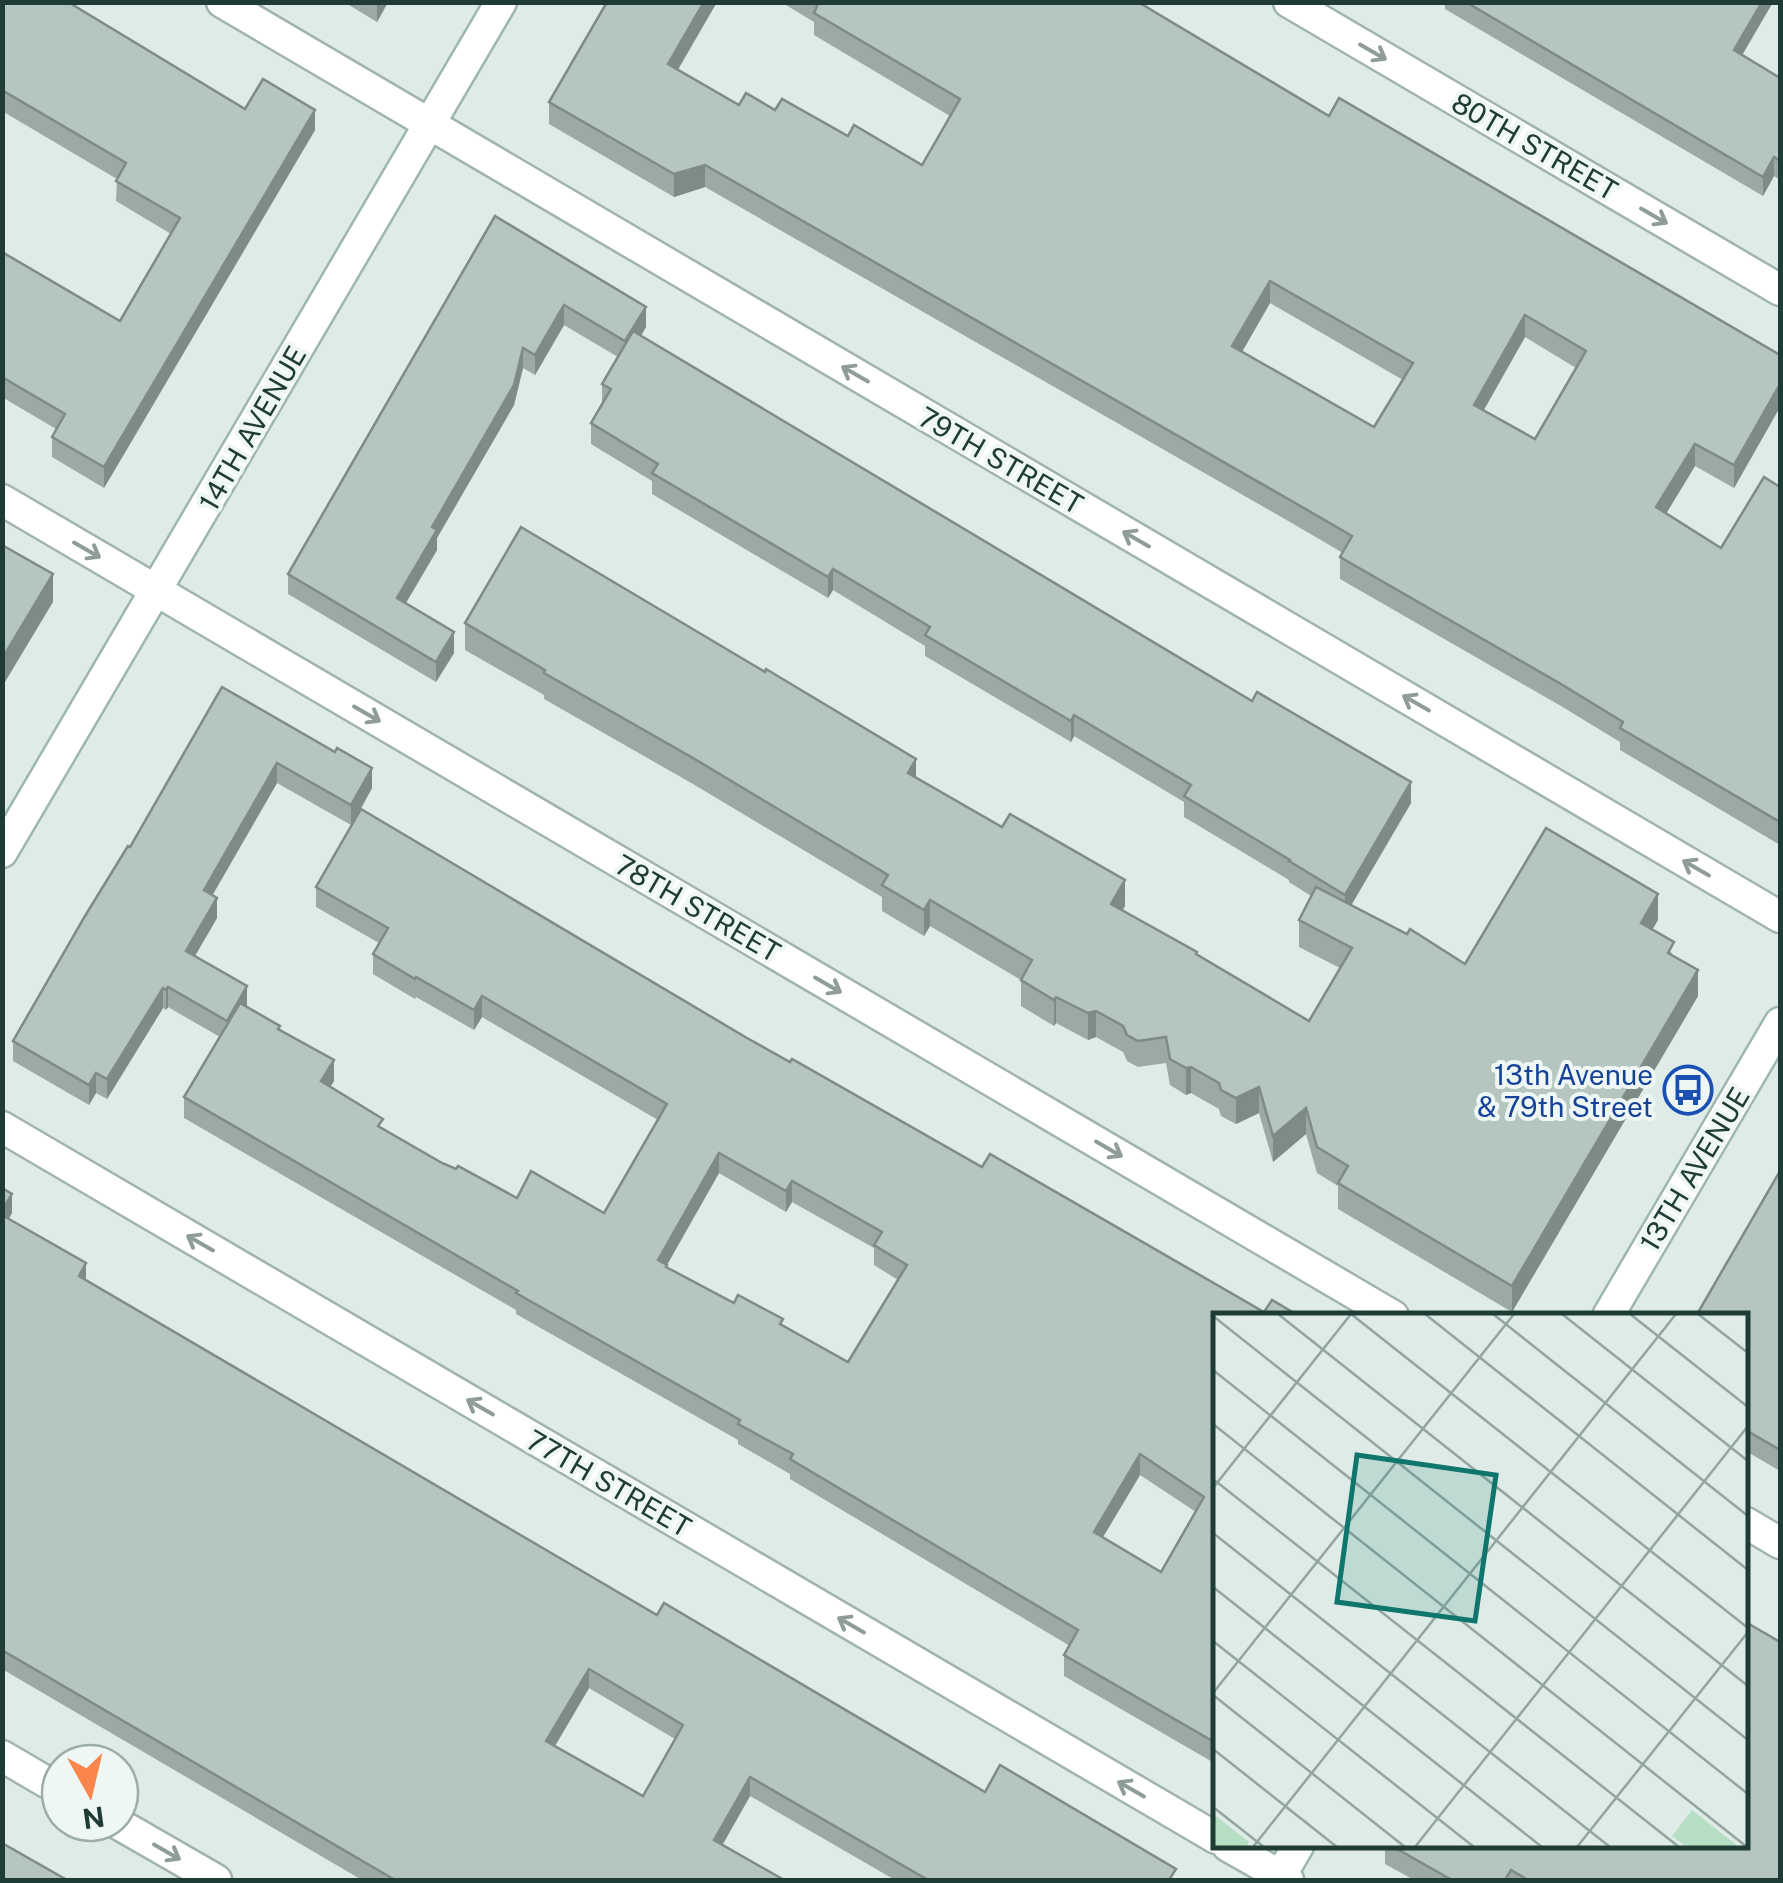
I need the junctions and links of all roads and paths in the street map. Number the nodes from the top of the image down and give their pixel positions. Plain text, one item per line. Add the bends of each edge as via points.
1 (222, 2) edge
2 (501, 2) edge
3 (1289, 2) edge
4 (430, 125) junction
5 (1780, 290) edge
6 (2, 500) edge
7 (156, 590) junction
8 (2, 852) edge
9 (1780, 917) edge
10 (1780, 1023) edge
11 (2, 1127) edge
12 (1388, 1313) edge
13 (1610, 1313) edge
14 (1748, 1524) edge
15 (1780, 1544) edge
16 (2, 1756) edge
17 (40, 1778) edge
18 (140, 1836) edge
19 (1213, 1836) edge
20 (1231, 1848) edge
21 (1297, 1848) edge
22 (1282, 1879) edge
23 (216, 1880) edge

1 - 4 street, 79TH STREET
2 - 4 street, 14TH AVENUE
3 -> 5 street, 80TH STREET
4 - 7 street, 14TH AVENUE
9 -> 4 street, 79TH STREET
6 -> 7 street, 78TH STREET
7 - 8 street, 14TH AVENUE
7 -> 12 street, 78TH STREET
10 - 13 street, 13TH AVENUE
19 -> 11 street, 77TH STREET
14 - 15 street
16 - 17 street
18 -> 23 street
20 - 22 street
21 - 22 street

